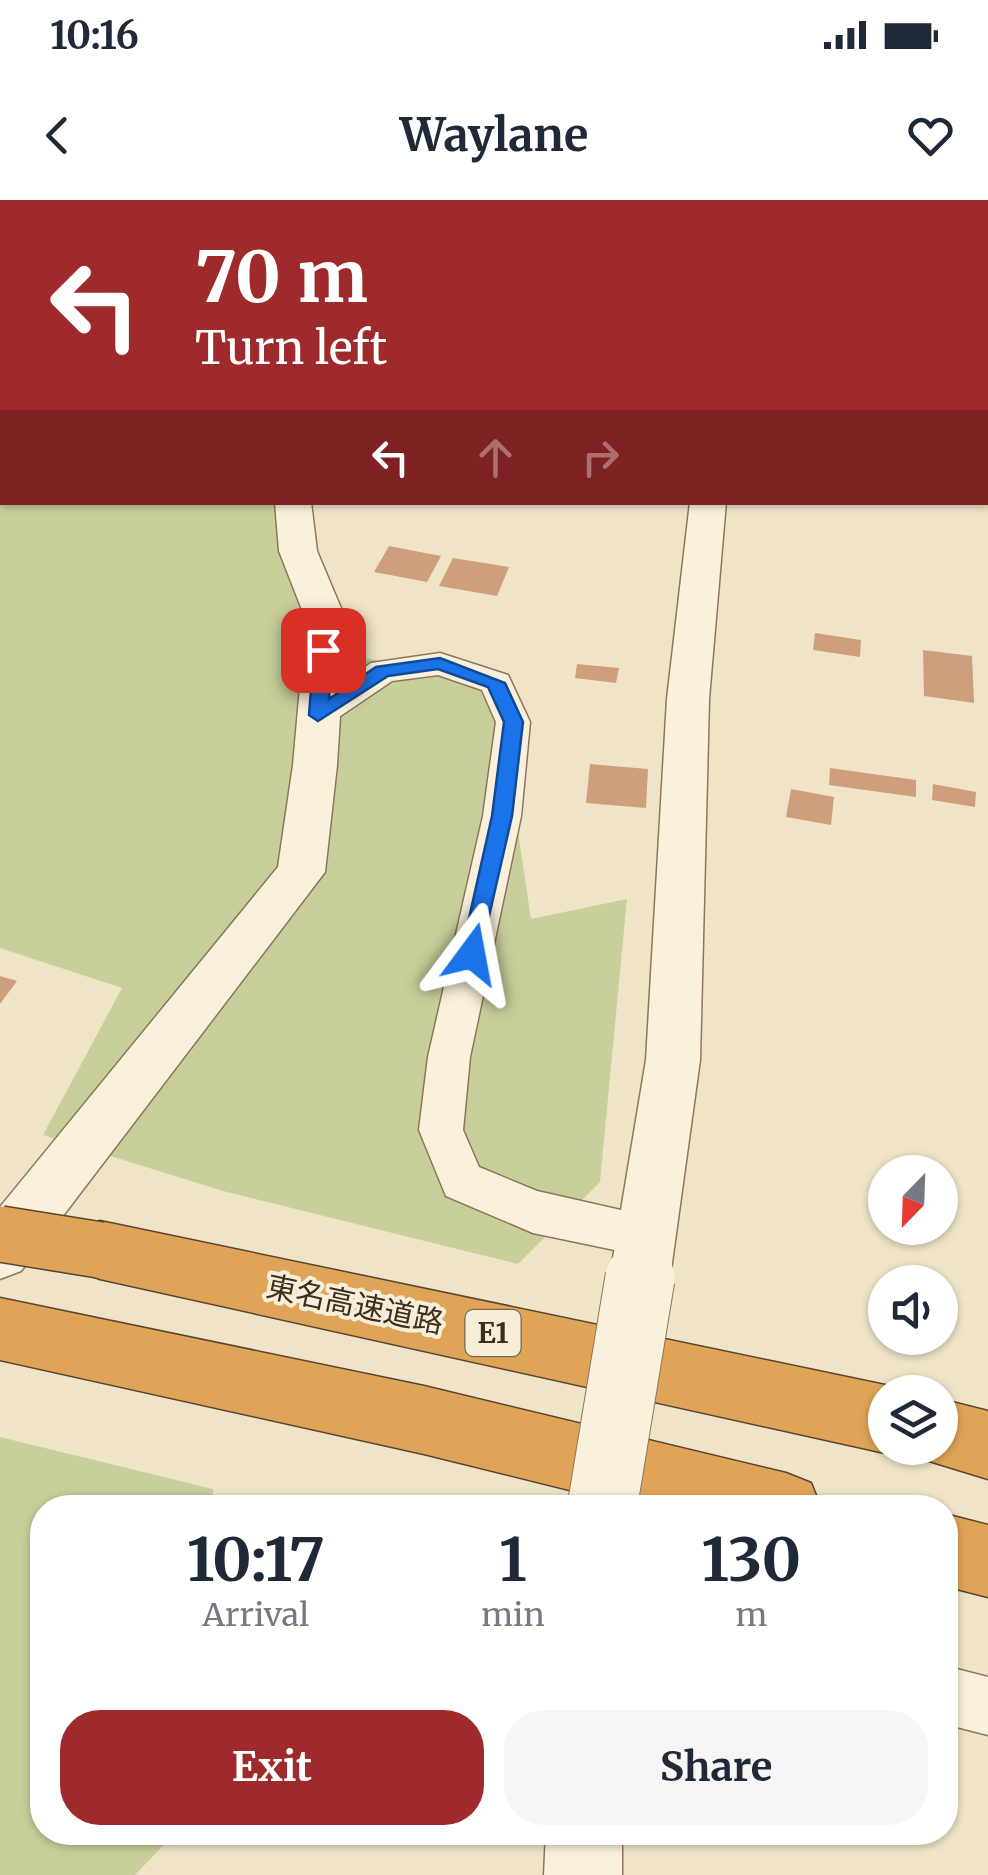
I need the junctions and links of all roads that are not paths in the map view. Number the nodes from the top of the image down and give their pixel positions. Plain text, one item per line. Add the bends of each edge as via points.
1 (294, 505) edge
2 (708, 505) edge
3 (318, 715) junction
4 (0, 1234) edge
5 (0, 1252) edge
6 (645, 1252) junction
7 (26, 1334) edge
8 (868, 1415) edge
9 (958, 1438) edge
10 (988, 1445) edge
11 (604, 1495) edge
12 (733, 1495) edge
13 (958, 1553) edge
14 (988, 1561) edge
15 (958, 1699) edge
16 (988, 1706) edge
17 (584, 1845) edge
18 (583, 1875) edge

1 - 3 street via 298,551 326,620
2 - 6 street via 688,699 673,1060
3 - 5 street via 301,872
3 - 6 street via 383,671 440,664 496,683 513,722 502,816 448,1057 441,1130 462,1181
4 - 8 highway, 東名高速道路 / E1, bridge
6 - 11 street, bridge
7 - 12 highway
9 - 10 highway
13 - 14 highway
15 - 16 street
17 - 18 street

